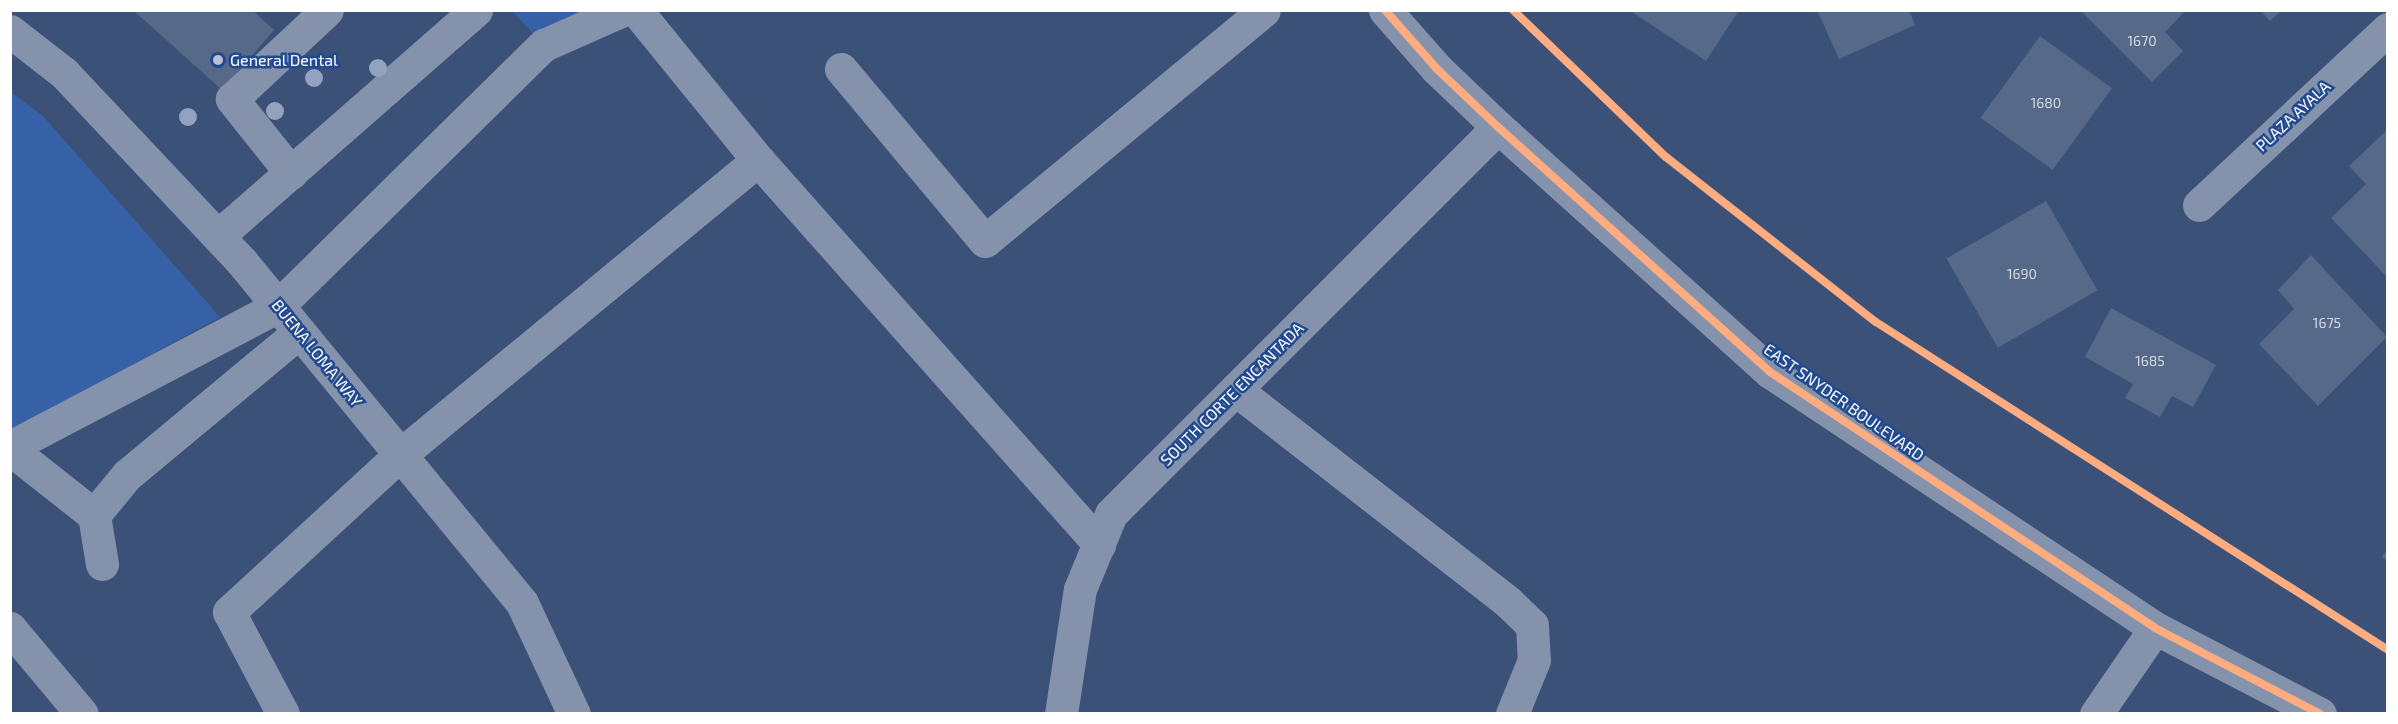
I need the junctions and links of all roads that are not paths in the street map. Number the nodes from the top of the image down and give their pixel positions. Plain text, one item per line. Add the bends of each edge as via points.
1 (327, 10) edge
2 (476, 10) edge
3 (622, 10) edge
4 (636, 10) edge
5 (1264, 10) edge
6 (1385, 10) edge
7 (2388, 29) edge
8 (10, 31) edge
9 (841, 69) dead end
10 (1498, 127) junction
11 (758, 160) junction
12 (291, 173) junction
13 (2199, 205) dead end
14 (218, 236) junction
15 (278, 306) junction
16 (299, 332) junction
17 (1236, 390) junction
18 (10, 448) edge
19 (400, 455) junction
20 (94, 515) junction
21 (1099, 544) junction
22 (102, 564) dead end
23 (10, 628) edge
24 (2155, 628) junction
25 (82, 714) edge
26 (283, 714) edge
27 (574, 714) edge
28 (1061, 714) edge
29 (1512, 714) edge
30 (2096, 714) edge
31 (2320, 714) edge

1 - 12 street via 232,99
2 - 12 street
3 - 15 street via 544,45
4 - 11 street
5 - 9 street via 985,241
6 - 10 street, EAST SNYDER BOULEVARD via 1437,69
7 - 13 street, PLAZA AYALA
8 - 14 street, BUENA LOMA WAY via 64,73
10 - 17 street, SOUTH CORTE ENCANTADA
10 - 24 street, EAST SNYDER BOULEVARD via 1770,372
11 - 19 street
11 - 21 street
12 - 14 street
14 - 15 street, BUENA LOMA WAY
15 - 16 street, BUENA LOMA WAY
15 - 18 street
16 - 19 street, BUENA LOMA WAY
16 - 20 street via 127,475
17 - 21 street, SOUTH CORTE ENCANTADA via 1111,514
17 - 29 street via 1508,602 1532,625 1534,660
18 - 20 street
19 - 26 street via 229,612
19 - 27 street, BUENA LOMA WAY via 522,603
20 - 22 street
21 - 28 street, SOUTH CORTE ENCANTADA via 1080,590
23 - 25 street
24 - 30 street
24 - 31 street, EAST SNYDER BOULEVARD

